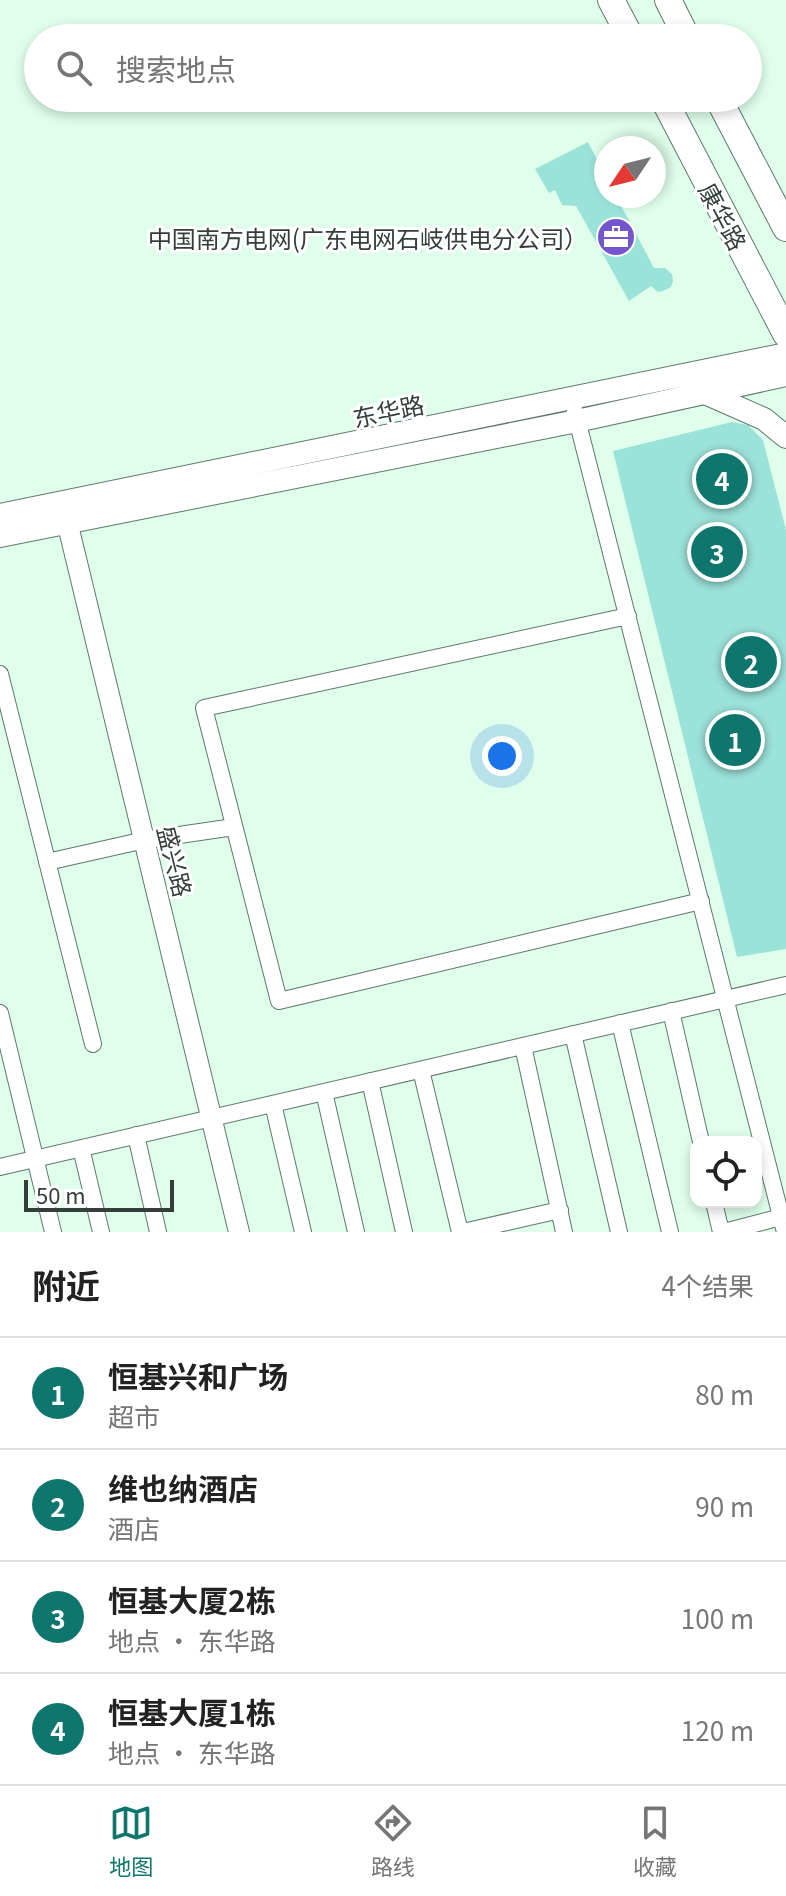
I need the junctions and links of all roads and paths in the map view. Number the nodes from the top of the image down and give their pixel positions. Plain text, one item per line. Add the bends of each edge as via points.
1 (611, 0) edge
2 (668, 0) edge
3 (624, 24) edge
4 (680, 24) edge
5 (670, 112) edge
6 (725, 112) edge
7 (786, 228) edge
8 (786, 334) edge
9 (786, 354) edge
10 (786, 375) edge
11 (705, 393) junction
12 (571, 399) junction
13 (577, 421) junction
14 (786, 437) edge
15 (65, 513) junction
16 (0, 515) edge
17 (0, 536) edge
18 (628, 616) junction
19 (0, 674) edge
20 (234, 827) junction
21 (145, 840) junction
22 (47, 862) junction
23 (701, 901) junction
24 (786, 985) edge
25 (726, 999) junction
26 (671, 1011) junction
27 (0, 1013) edge
28 (620, 1023) junction
29 (573, 1034) junction
30 (93, 1044) dead end
31 (523, 1046) junction
32 (421, 1070) junction
33 (370, 1081) junction
34 (324, 1092) junction
35 (273, 1104) junction
36 (211, 1118) junction
37 (136, 1135) junction
38 (700, 1136) edge
39 (81, 1148) junction
40 (35, 1159) junction
41 (0, 1167) edge
42 (716, 1208) edge
43 (560, 1210) junction
44 (783, 1224) edge
45 (53, 1232) edge
46 (101, 1232) edge
47 (158, 1232) edge
48 (239, 1232) edge
49 (303, 1232) edge
50 (356, 1232) edge
51 (404, 1232) edge
52 (462, 1232) edge
53 (564, 1232) edge
54 (619, 1232) edge
55 (670, 1232) edge
56 (722, 1232) edge

1 - 3 main road
2 - 4 main road
5 - 8 main road, 康华路
6 - 7 main road, 康华路
9 - 12 main road, 东华路
10 - 11 main road, 东华路
11 - 13 main road, 东华路
11 - 14 main road via 764,419
12 - 13 street
12 - 15 main road, 东华路
13 - 15 main road, 东华路
13 - 18 street
15 - 16 main road, 东华路
15 - 17 main road, 东华路
15 - 21 street, 盛兴路
18 - 20 street via 204,708
18 - 23 street
19 - 22 street
20 - 21 street
20 - 23 street via 279,1001
21 - 22 street
21 - 36 street, 盛兴路
22 - 30 street
23 - 25 street
24 - 25 street
25 - 26 street
25 - 44 street
26 - 28 street
26 - 38 street
27 - 40 street
28 - 29 street
28 - 55 street
29 - 31 street
29 - 54 street
31 - 32 street
31 - 43 street
32 - 33 street
32 - 52 street
33 - 34 street
33 - 51 street
34 - 35 street
34 - 50 street
35 - 36 street
35 - 49 street
36 - 37 street
36 - 48 street, 盛兴路
37 - 39 street
37 - 47 street
39 - 40 street
39 - 46 street
40 - 41 street
40 - 45 street
42 - 56 street
43 - 52 street
43 - 53 street
44 - 56 street

